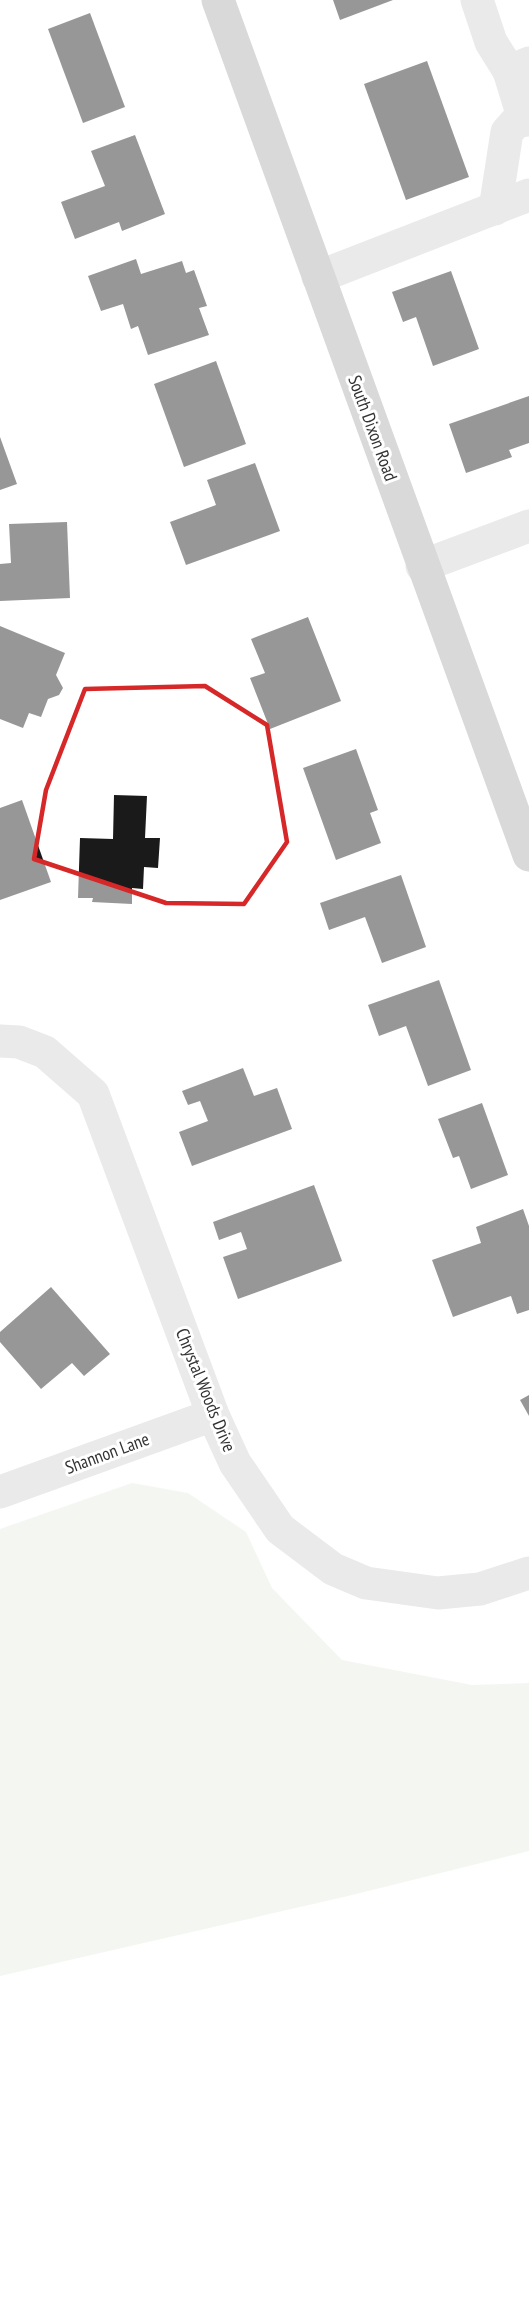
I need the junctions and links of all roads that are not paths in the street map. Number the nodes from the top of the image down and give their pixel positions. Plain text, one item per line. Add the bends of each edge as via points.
1 (218, 0) edge
2 (477, 0) edge
3 (519, 67) edge
4 (527, 120) edge
5 (529, 195) edge
6 (495, 209) junction
7 (318, 277) junction
8 (529, 526) edge
9 (422, 566) junction
10 (529, 855) edge
11 (0, 1041) edge
12 (213, 1414) junction
13 (0, 1492) edge
14 (529, 1573) edge

1 - 7 main road, South Dixon Road
2 - 3 street via 490,42
3 - 4 street
4 - 6 street via 515,123 507,132
5 - 6 street
6 - 7 street
7 - 9 main road, South Dixon Road
8 - 9 street
9 - 10 main road, South Dixon Road
11 - 12 street, Chrystal Woods Drive via 19,1042 45,1052 93,1094
12 - 13 street, Shannon Lane
12 - 14 street, Chrystal Woods Drive via 235,1463 280,1529 333,1569 366,1583 438,1593 480,1589

